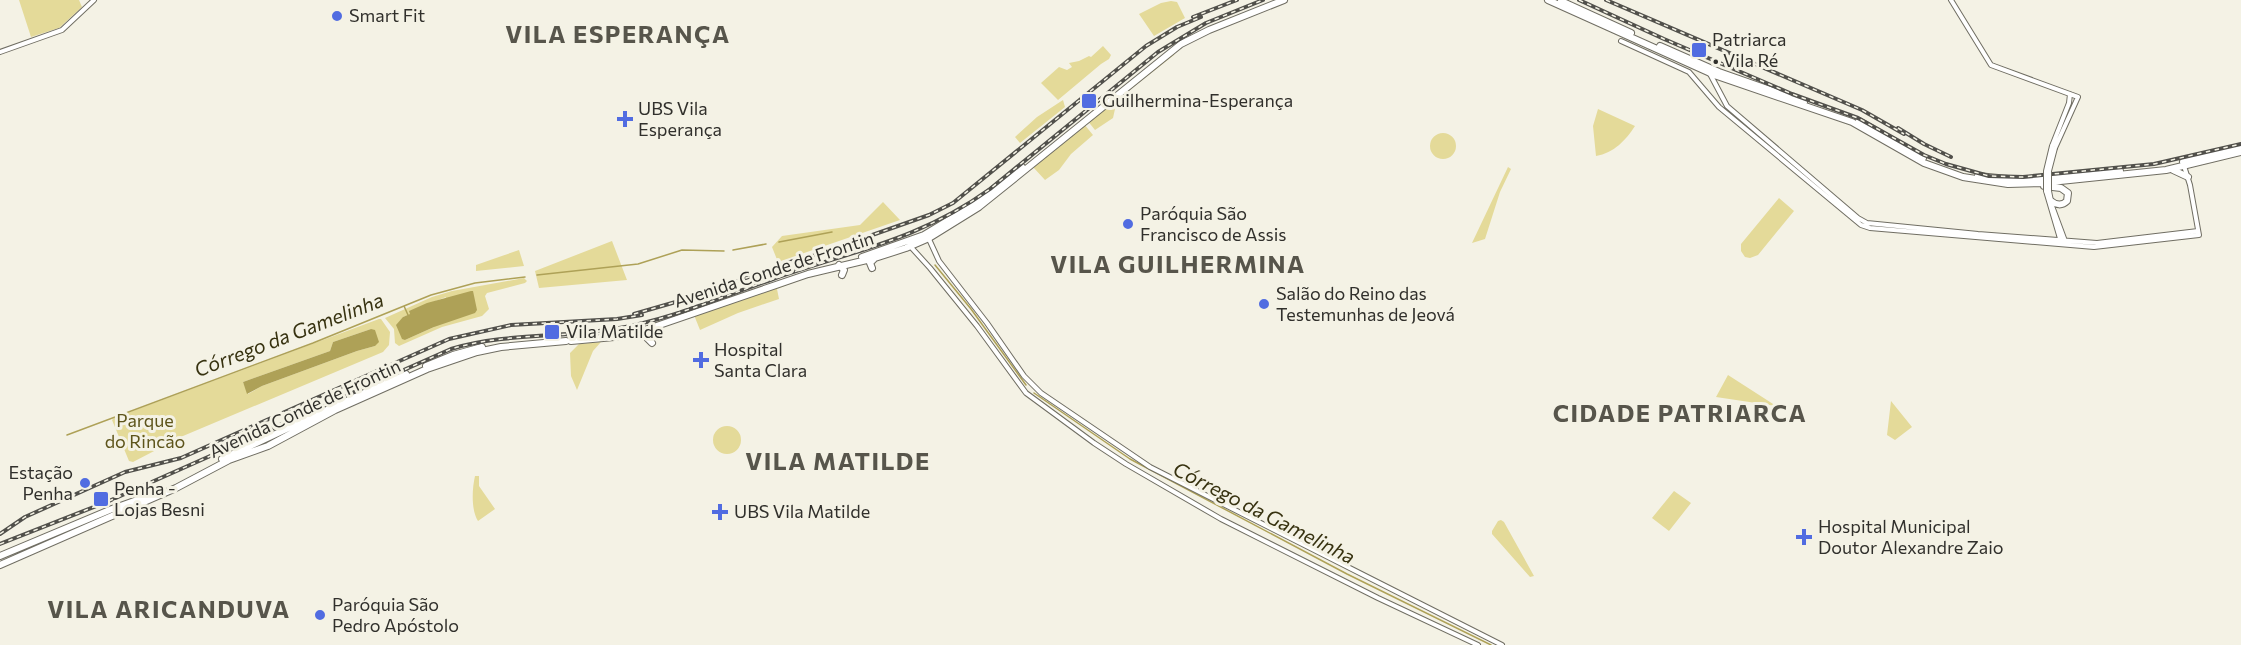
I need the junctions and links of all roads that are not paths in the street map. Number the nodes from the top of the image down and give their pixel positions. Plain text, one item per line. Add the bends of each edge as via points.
1 (1276, 0) edge
2 (1284, 0) edge
3 (1548, 0) edge
4 (1558, 0) edge
5 (1951, 0) edge
6 (91, 1) edge
7 (1622, 41) dead end
8 (0, 52) edge
9 (1708, 70) junction
10 (1720, 77) junction
11 (1715, 86) junction
12 (1706, 90) junction
13 (2070, 94) junction
14 (1727, 106) junction
15 (1719, 107) junction
16 (2054, 147) junction
17 (2241, 150) edge
18 (2194, 162) junction
19 (2184, 166) junction
20 (2166, 170) junction
21 (2188, 178) junction
22 (2026, 184) junction
23 (2048, 191) junction
24 (2051, 201) junction
25 (2199, 233) junction
26 (927, 236) junction
27 (914, 239) junction
28 (2063, 243) junction
29 (910, 246) junction
30 (874, 258) junction
31 (839, 266) junction
32 (872, 268) dead end
33 (842, 275) dead end
34 (673, 321) junction
35 (568, 339) junction
36 (652, 343) dead end
37 (304, 421) junction
38 (273, 444) junction
39 (74, 525) junction
40 (0, 554) edge
41 (0, 565) edge
42 (1478, 645) edge
43 (1502, 645) edge

1 - 26 highway via 1203,29 1170,47 986,195
2 - 26 highway via 1181,44 979,207
3 - 9 highway
4 - 9 highway
5 - 13 main road via 1991,65
6 - 8 main road via 62,30
7 - 12 main road via 1689,72
9 - 10 highway
9 - 11 main road
9 - 18 highway via 1846,116 1923,158 1981,177 2018,180
10 - 11 highway
10 - 22 highway via 1846,119 1943,171 1987,182
11 - 12 main road
11 - 14 main road
12 - 15 main road
13 - 16 main road
13 - 16 main road via 2078,97
14 - 15 main road
14 - 28 main road via 1858,218 1877,225
15 - 28 main road via 1861,225
16 - 23 main road, bridge via 2047,163
17 - 18 highway
18 - 19 highway
18 - 21 main road
19 - 20 highway
19 - 21 main road
20 - 21 highway via 2181,172
20 - 22 highway
21 - 25 main road
22 - 24 highway via 2061,188 2068,193 2062,204
23 - 24 main road
23 - 28 main road
24 - 28 main road
25 - 28 main road
25 - 28 main road via 2097,247
26 - 27 highway, Avenida Conde de Frontin
26 - 29 highway, Avenida Conde de Frontin
26 - 43 main road via 939,261 1024,376 1041,393 1150,467
27 - 29 highway
27 - 35 highway, Avenida Conde de Frontin via 646,326
29 - 30 highway, Avenida Conde de Frontin
29 - 42 main road via 1026,393 1094,443 1221,519
30 - 31 highway, Avenida Conde de Frontin
30 - 32 highway via 869,265
31 - 33 highway via 844,270
31 - 34 highway, Avenida Conde de Frontin
34 - 35 highway, Avenida Conde de Frontin via 626,335
34 - 36 highway via 647,333
35 - 37 highway, Avenida Conde de Frontin via 496,344 453,355
35 - 38 highway, Avenida Conde de Frontin via 501,347 451,361 344,406
37 - 38 highway via 272,440
37 - 39 highway, Avenida Conde de Frontin via 169,488
38 - 41 highway, Avenida Conde de Frontin via 229,460 176,488
39 - 40 highway, Avenida Conde de Frontin
39 - 40 highway

